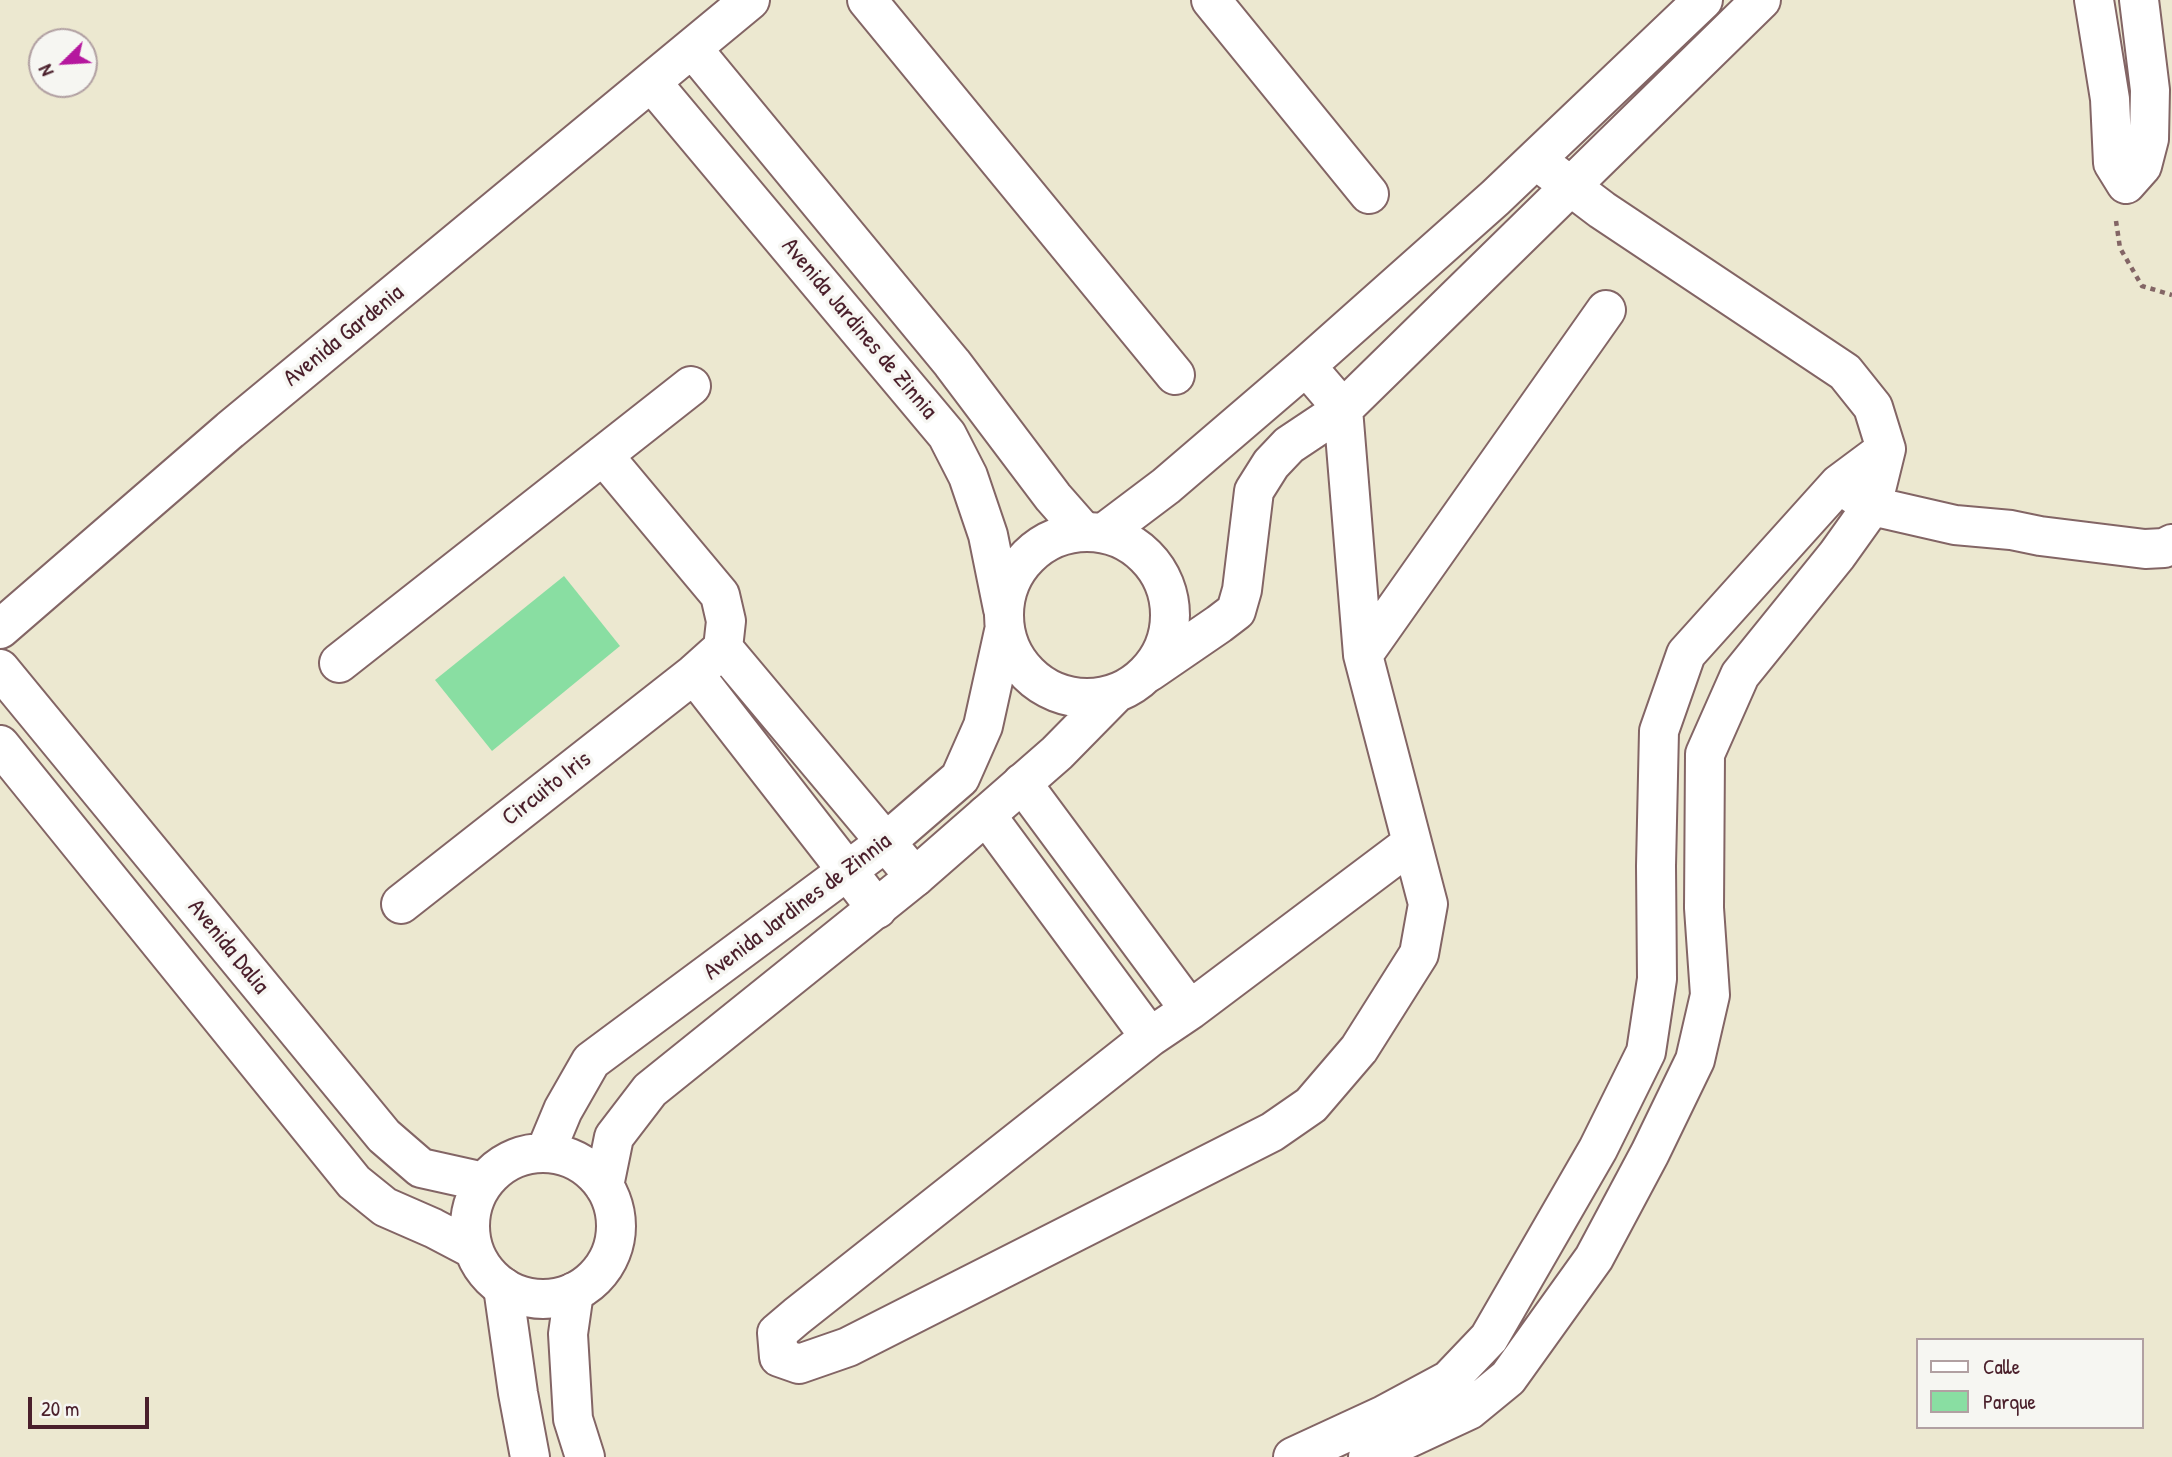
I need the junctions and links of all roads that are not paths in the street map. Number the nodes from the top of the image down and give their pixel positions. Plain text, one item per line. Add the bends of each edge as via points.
1 (750, 0) edge
2 (867, 0) edge
3 (1211, 0) edge
4 (1703, 0) edge
5 (1761, 0) edge
6 (2094, 0) edge
7 (2139, 0) edge
8 (692, 48) junction
9 (652, 83) junction
10 (1536, 160) junction
11 (1572, 186) junction
12 (1369, 194) dead end
13 (1606, 310) dead end
14 (952, 363) junction
15 (1306, 366) junction
16 (1175, 375) dead end
17 (691, 386) dead end
18 (912, 392) junction
19 (1343, 410) junction
20 (1886, 449) junction
21 (603, 455) junction
22 (1839, 484) junction
23 (1872, 506) junction
24 (1093, 531) junction
25 (2172, 544) edge
26 (1003, 620) junction
27 (0, 629) edge
28 (723, 648) junction
29 (1363, 656) junction
30 (339, 663) dead end
31 (0, 670) edge
32 (1149, 672) junction
33 (694, 674) junction
34 (1114, 695) junction
35 (0, 745) edge
36 (1022, 783) junction
37 (986, 815) junction
38 (886, 842) junction
39 (1412, 843) junction
40 (848, 870) junction
41 (915, 877) junction
42 (401, 904) dead end
43 (877, 909) junction
44 (1190, 1010) junction
45 (1150, 1037) junction
46 (1646, 1052) junction
47 (1695, 1060) junction
48 (545, 1153) junction
49 (484, 1182) junction
50 (604, 1186) junction
51 (474, 1249) junction
52 (503, 1287) junction
53 (574, 1292) junction
54 (1459, 1395) junction
55 (530, 1457) edge
56 (585, 1457) edge
57 (1293, 1457) edge
58 (1368, 1457) edge

1 - 8 street, Avenida Gardenia
2 - 16 street
3 - 12 street
4 - 10 street
5 - 11 street
6 - 7 street via 2113,163 2126,184 2142,166 2149,139 2150,90
8 - 9 street, Avenida Gardenia
8 - 14 street, Avenida Jardines de Zinnia
9 - 18 street, Avenida Jardines de Zinnia
9 - 27 street, Avenida Gardenia via 230,430
10 - 11 street
10 - 15 street
11 - 19 street
11 - 20 street via 1845,372 1873,408
13 - 29 street
14 - 18 street
14 - 24 street, Avenida Jardines de Zinnia via 1053,497
15 - 19 street
15 - 24 street via 1166,486
17 - 21 street
18 - 26 street, Avenida Jardines de Zinnia via 947,435 968,476 988,535
19 - 29 street
19 - 32 street via 1289,445 1254,491 1236,611
20 - 22 street
20 - 23 street
21 - 28 street via 720,595 726,621
21 - 30 street
22 - 23 street
22 - 46 street via 1686,654 1659,731 1657,979
23 - 25 street via 1955,525 2040,536 2145,549
23 - 47 street via 1740,675 1705,754 1704,908 1710,995
24 - 26 street via 1047,540 1023,560 1008,584
24 - 32 street via 1133,545 1159,571 1171,607 1166,644
26 - 34 street via 1019,664 1046,689 1089,699
26 - 38 street, Avenida Jardines de Zinnia via 983,726 960,778
28 - 33 street, Circuito Iris
28 - 38 street
29 - 39 street
31 - 49 street, Avenida Dalia via 384,1136 421,1168
32 - 34 street
33 - 40 street
33 - 42 street, Circuito Iris
34 - 36 street, Avenida Jardines de Zinnia
35 - 51 street, Avenida Dalia via 354,1182 385,1207
36 - 37 street, Avenida Jardines de Zinnia
36 - 44 street
37 - 41 street, Avenida Jardines de Zinnia
37 - 45 street
38 - 40 street, Avenida Jardines de Zinnia
38 - 41 street
39 - 44 street
39 - 45 street via 1428,904 1419,954 1359,1049 1311,1105 1272,1132 848,1347 799,1364 779,1357 778,1333 797,1316
40 - 43 street
40 - 48 street, Avenida Jardines de Zinnia via 592,1061 563,1110
41 - 43 street, Avenida Jardines de Zinnia
43 - 50 street, Avenida Jardines de Zinnia via 650,1090 614,1138
44 - 45 street
46 - 47 street
46 - 54 street via 1598,1149
47 - 54 street via 1594,1258 1507,1378
48 - 49 street via 522,1156 500,1166
48 - 50 street via 568,1157
49 - 51 street via 473,1203
50 - 53 street via 614,1209 615,1234 609,1258 594,1278
51 - 52 street via 485,1270
52 - 53 street via 525,1297 550,1299
52 - 55 street
53 - 56 street via 568,1334 572,1407
54 - 57 street via 1384,1415
54 - 58 street

